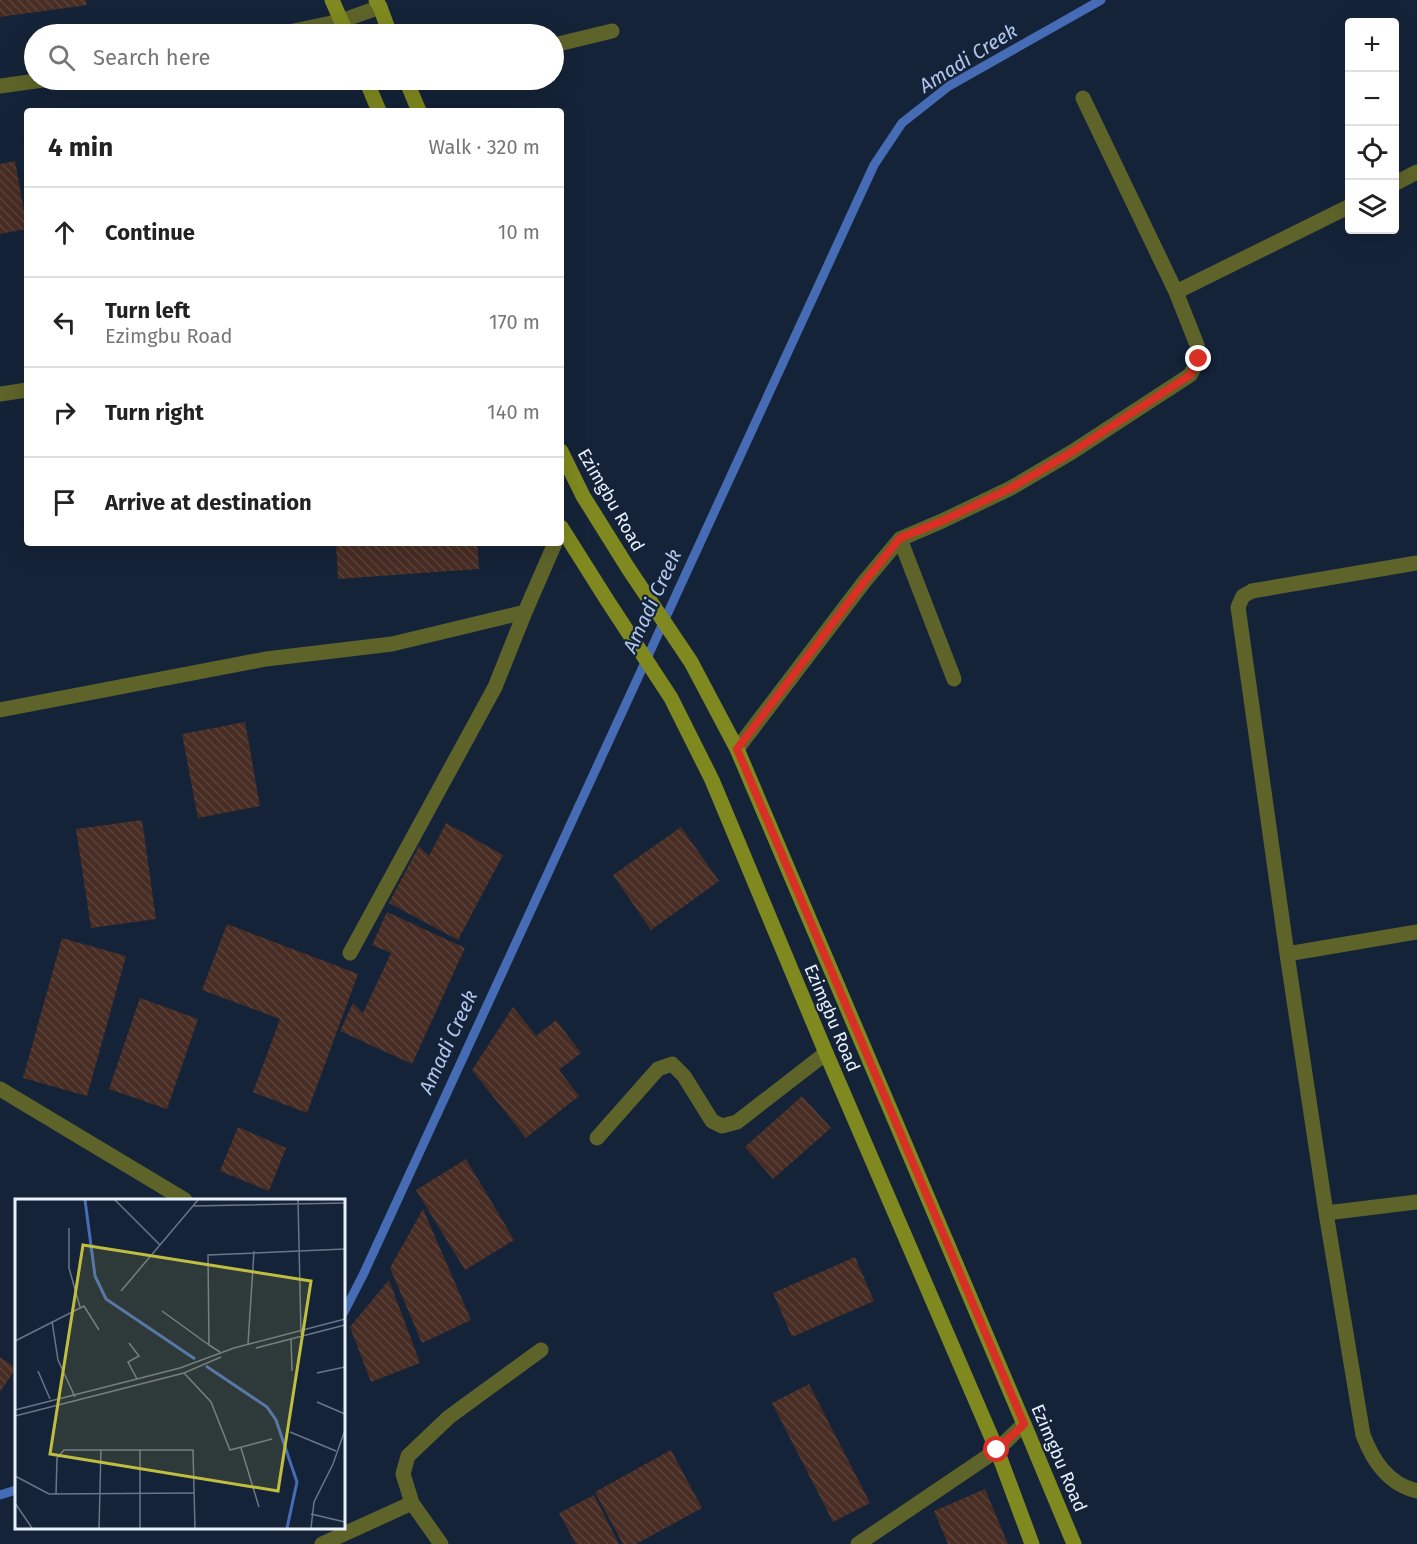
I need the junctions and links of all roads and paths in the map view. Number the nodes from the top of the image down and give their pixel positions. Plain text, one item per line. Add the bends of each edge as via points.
1 (332, 0) edge
2 (378, 4) edge
3 (342, 24) edge
4 (350, 24) edge
5 (386, 24) edge
6 (612, 31) dead end
7 (564, 43) edge
8 (24, 83) edge
9 (0, 86) edge
10 (371, 90) edge
11 (410, 90) edge
12 (1083, 98) dead end
13 (379, 108) edge
14 (418, 108) edge
15 (1417, 172) edge
16 (1399, 182) edge
17 (1345, 208) edge
18 (1176, 292) junction
19 (24, 390) edge
20 (0, 394) edge
21 (564, 457) edge
22 (564, 532) edge
23 (900, 538) junction
24 (554, 546) edge
25 (1417, 563) edge
26 (525, 612) junction
27 (954, 679) dead end
28 (0, 710) edge
29 (737, 749) junction
30 (1417, 932) edge
31 (350, 954) dead end
32 (1287, 954) junction
33 (826, 1053) junction
34 (0, 1089) edge
35 (597, 1138) dead end
36 (183, 1199) edge
37 (1417, 1202) edge
38 (1326, 1214) junction
39 (541, 1350) dead end
40 (1024, 1424) junction
41 (997, 1450) junction
42 (1417, 1491) edge
43 (412, 1503) junction
44 (322, 1544) edge
45 (441, 1544) edge
46 (858, 1544) edge
47 (1032, 1544) edge
48 (1074, 1544) edge

1 - 3 main road
2 - 4 street
2 - 5 main road
6 - 7 street
8 - 9 street
10 - 13 main road
11 - 14 main road
12 - 18 street
15 - 16 street
17 - 18 street
18 - 23 street via 1197,345 1199,359 1190,375 1011,488
19 - 20 street
21 - 29 main road, Ezimgbu Road via 583,496 691,662
22 - 33 main road, Ezimgbu Road via 671,698 712,780
23 - 27 street
23 - 29 street
24 - 26 street
25 - 32 street via 1252,591 1243,596 1238,607
26 - 28 street via 392,644 266,659
26 - 31 street via 495,687
29 - 40 main road, Ezimgbu Road
30 - 32 street
32 - 38 street
33 - 35 street via 737,1122 722,1126 712,1121 672,1064 658,1069
33 - 41 main road, Ezimgbu Road
34 - 36 street
37 - 38 street
38 - 42 street via 1363,1435 1371,1455 1386,1474
39 - 43 street via 449,1417 408,1456 403,1474
40 - 41 street
40 - 48 main road, Ezimgbu Road
41 - 46 street
41 - 47 main road, Ezimgbu Road
43 - 44 street
43 - 45 street

